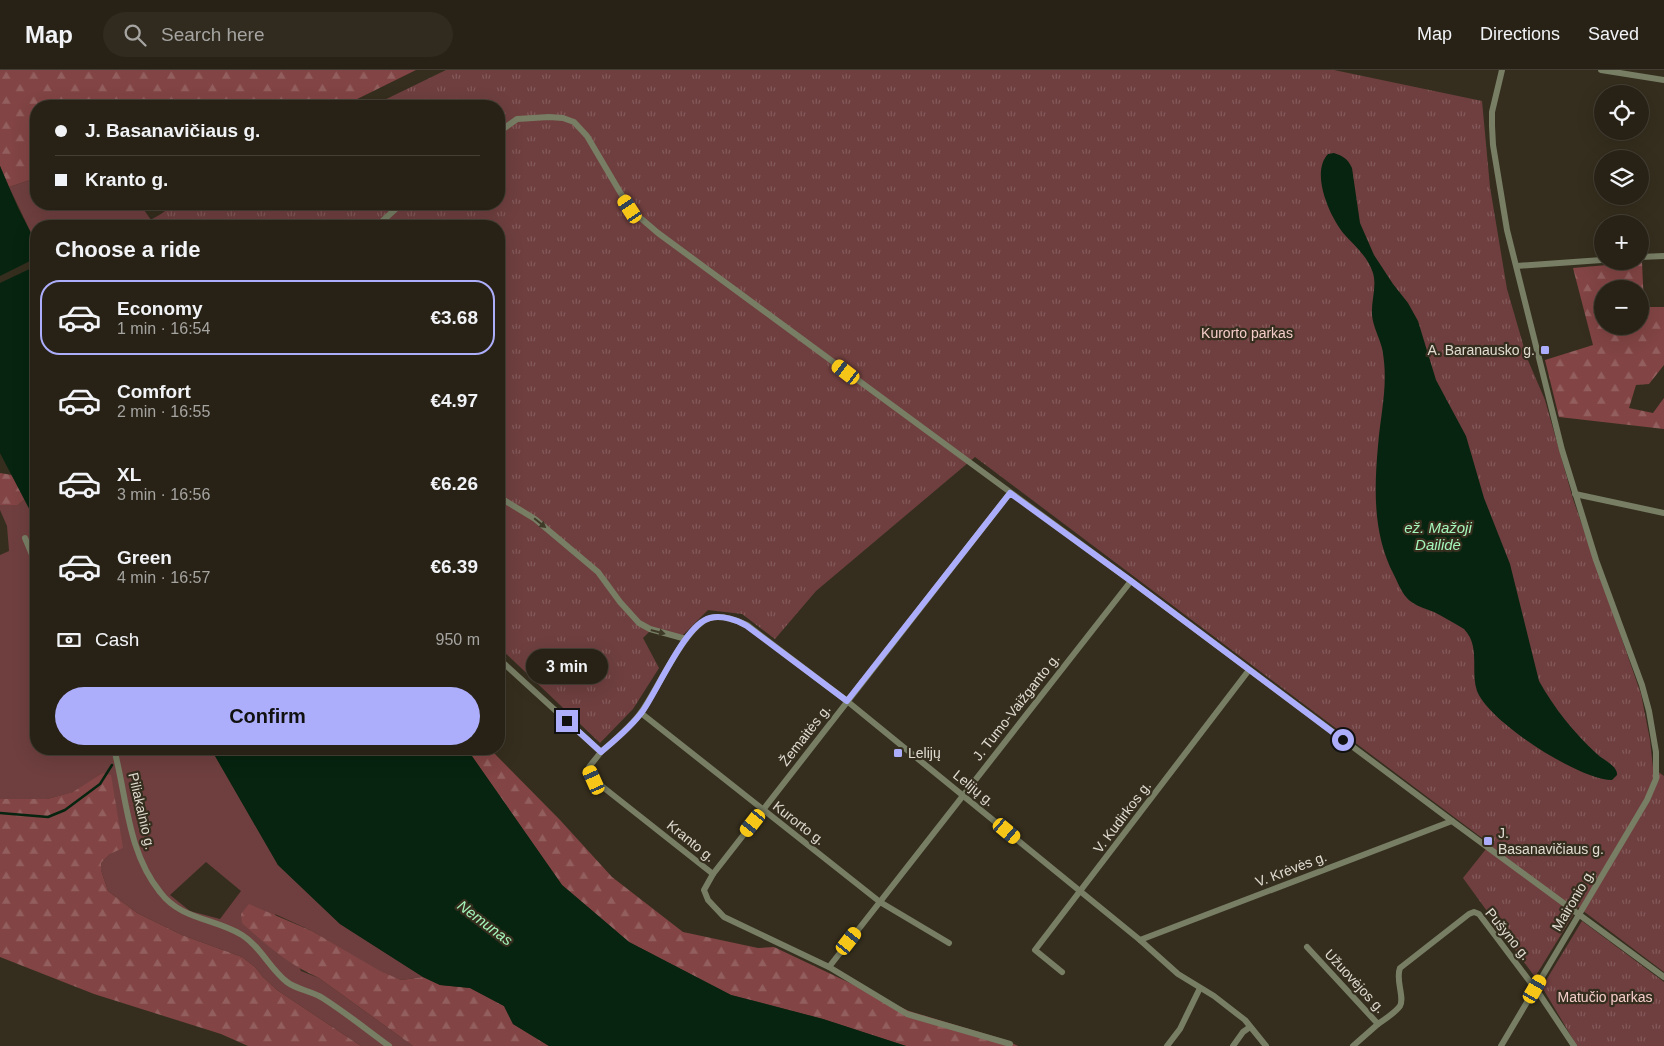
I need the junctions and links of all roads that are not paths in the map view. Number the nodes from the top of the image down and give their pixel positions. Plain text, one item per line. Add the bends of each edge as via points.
1 (1502, 70) edge
2 (1601, 70) edge
3 (1664, 80) edge
4 (505, 128) edge
5 (394, 210) edge
6 (384, 220) edge
7 (1664, 256) edge
8 (1649, 257) edge
9 (1594, 261) edge
10 (1517, 266) junction
11 (1010, 493) junction
12 (1576, 494) junction
13 (505, 500) edge
14 (1664, 513) edge
15 (25, 538) dead end
16 (30, 550) edge
17 (1131, 581) junction
18 (686, 639) junction
19 (505, 664) edge
20 (1249, 670) junction
21 (847, 701) junction
22 (641, 713) junction
23 (601, 752) junction
24 (115, 755) edge
25 (1656, 771) junction
26 (1664, 771) edge
27 (964, 795) junction
28 (762, 810) junction
29 (1452, 821) junction
30 (713, 874) junction
31 (1080, 892) junction
32 (880, 902) junction
33 (1474, 912) joint
34 (1579, 913) junction
35 (1140, 940) junction
36 (949, 943) dead end
37 (1307, 947) dead end
38 (829, 967) junction
39 (1062, 972) dead end
40 (1664, 977) edge
41 (1200, 988) junction
42 (1535, 989) junction
43 (1378, 1024) junction
44 (1250, 1027) junction
45 (1010, 1044) dead end
46 (389, 1046) edge
47 (1167, 1046) edge
48 (1233, 1046) edge
49 (1266, 1046) edge
50 (1354, 1046) edge
51 (1501, 1046) edge
52 (1574, 1046) edge

1 - 10 street via 1492,112 1493,145 1507,230
2 - 3 street
4 - 11 street via 517,119 549,117 574,122 587,136 630,209 658,233
5 - 6 street
7 - 8 street
9 - 10 street
10 - 12 street via 1562,450
11 - 17 street
11 - 21 street, Žemaitės g.
12 - 14 street
12 - 25 street via 1596,560 1642,685 1649,711
13 -> 18 street via 535,518 598,572 639,623
15 - 16 street
17 - 20 street
17 - 27 street, J. Tumo-Vaižganto g.
18 - 21 street, Lelijų g. via 698,624 711,618 738,621
18 - 22 street
19 - 23 street
20 - 29 street
20 - 31 street, V. Kudirkos g.
21 - 27 street, Lelijų g.
21 - 28 street, Žemaitės g.
22 - 23 street
22 - 28 street, Kurorto g.
23 - 30 street, Kranto g. via 589,767 594,780
24 - 46 street, Piliakalnio g. via 135,848 160,892 181,911 245,936 288,983 323,999
25 - 26 street
25 - 34 street, Maironio g. via 1647,800
27 - 31 street, Lelijų g.
27 - 32 street, J. Tumo-Vaižganto g.
28 - 30 street, Žemaitės g.
28 - 32 street, Kurorto g.
29 - 34 street
29 - 35 street, V. Krėvės g.
30 - 38 street, Kranto g. via 704,890 708,900 724,917
31 - 35 street, Lelijų g.
31 - 39 street, V. Kudirkos g. via 1035,950
32 - 36 street, Kurorto g.
32 - 38 street, J. Tumo-Vaižganto g.
33 - 42 street, Pušyno g.
33 - 43 street, Užuovėjos g. via 1400,968 1400,1006
34 - 40 street
34 - 42 street, Maironio g.
35 - 41 street, Lelijų g. via 1178,974
37 - 43 street, Užuovėjos g.
38 - 45 street, Kranto g. via 907,1014
41 - 44 street, Lelijų g.
41 - 47 street via 1180,1029
42 - 51 street, Maironio g.
42 - 52 street, Pušyno g.
43 - 50 street
44 - 48 street
44 - 49 street, Lelijų g.

